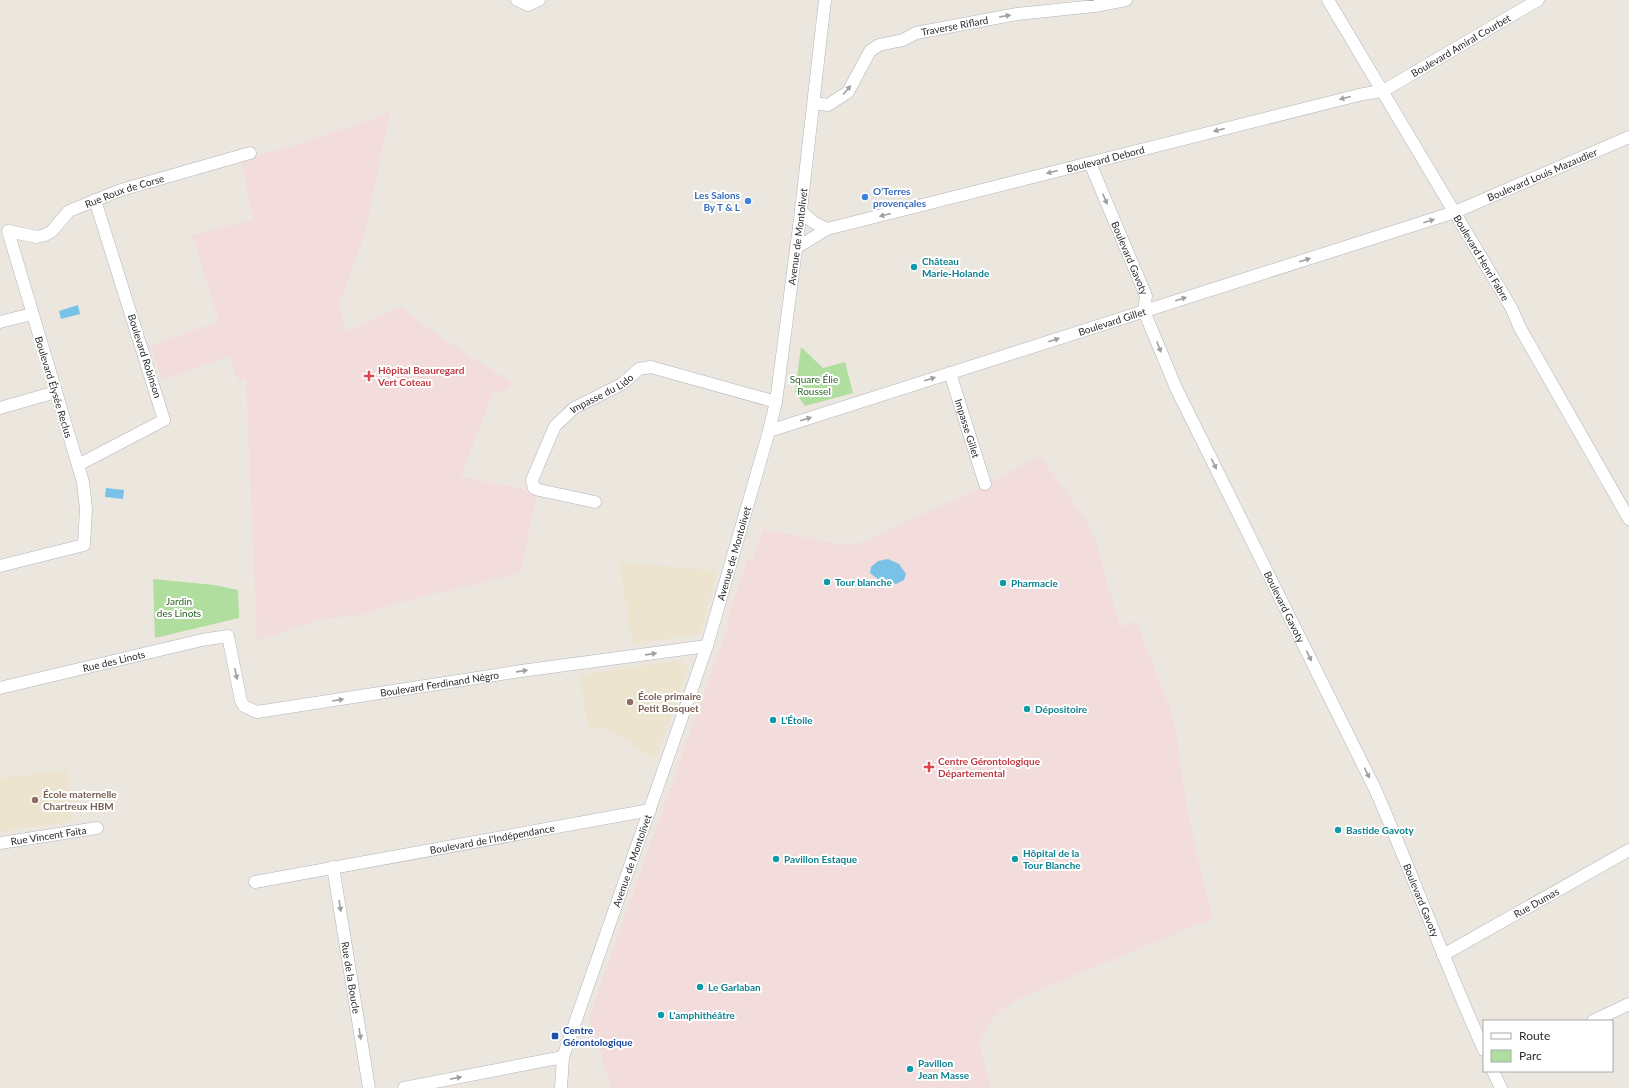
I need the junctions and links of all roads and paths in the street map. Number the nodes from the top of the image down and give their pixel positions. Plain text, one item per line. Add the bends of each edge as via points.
1 (518, 0) edge
2 (539, 0) edge
3 (825, 0) edge
4 (1126, 0) edge
5 (1328, 0) edge
6 (1536, 0) edge
7 (1383, 90) junction
8 (814, 104) junction
9 (1629, 137) edge
10 (250, 153) dead end
11 (1090, 163) junction
12 (95, 200) junction
13 (801, 211) junction
14 (1455, 212) junction
15 (828, 229) junction
16 (8, 231) joint
17 (796, 248) junction
18 (1144, 311) junction
19 (32, 314) junction
20 (0, 322) edge
21 (950, 373) junction
22 (56, 392) junction
23 (776, 402) junction
24 (0, 408) edge
25 (769, 431) junction
26 (78, 465) junction
27 (985, 484) dead end
28 (595, 502) dead end
29 (1629, 519) edge
30 (0, 566) edge
31 (228, 636) joint
32 (707, 646) junction
33 (0, 688) edge
34 (650, 810) junction
35 (97, 828) dead end
36 (0, 843) edge
37 (1629, 850) edge
38 (333, 867) junction
39 (255, 882) dead end
40 (1443, 955) junction
41 (1629, 1004) edge
42 (1596, 1020) edge
43 (1483, 1048) edge
44 (563, 1057) junction
45 (1493, 1072) edge
46 (369, 1088) edge
47 (404, 1088) edge
48 (561, 1088) edge
49 (1501, 1088) edge

1 - 2 street via 528,5
3 - 8 street, Avenue de Montolivet
8 -> 4 street, Traverse Riflard via 828,105 848,92 870,51 879,45 903,40 916,33 1017,14 1095,6
5 - 7 street, Boulevard Henri Fabre
6 - 7 street, Boulevard Amiral Courbet
7 -> 11 street, Boulevard Debord
7 - 14 street, Boulevard Henri Fabre
8 - 13 street, Avenue de Montolivet
9 - 14 street, Boulevard Louis Mazaudier
10 - 12 street, Rue Roux de Corse via 121,190
11 -> 15 street, Boulevard Debord
11 -> 18 street, Boulevard Gavoty via 1146,296
12 - 16 street, Rue Roux de Corse via 66,214 52,231 44,235 37,237
12 - 26 street, Boulevard Robinson via 164,420
13 - 15 street via 813,222
13 - 17 street, Avenue de Montolivet
18 -> 14 street, Boulevard Gillet
14 - 29 street, Boulevard Henri Fabre
15 - 17 street, Boulevard Debord
16 - 19 street, Boulevard Élysée Reclus
17 - 23 street, Avenue de Montolivet
21 -> 18 street, Boulevard Gillet
18 -> 40 street, Boulevard Gavoty via 1176,388 1375,789
19 - 20 street
19 - 22 street, Boulevard Élysée Reclus
25 -> 21 street, Boulevard Gillet
21 - 27 street, Impasse Gillet
22 - 24 street
22 - 26 street, Boulevard Élysée Reclus
23 - 25 street, Avenue de Montolivet
23 - 28 street, Impasse du Lido via 651,367 639,369 622,384 574,408 555,426 532,480 534,488 538,490
25 - 32 street, Avenue de Montolivet
26 - 30 street, Boulevard Élysée Reclus via 86,508 84,545
31 -> 32 street, Boulevard Ferdinand Négro via 241,700 244,706 257,712
31 - 33 street, Rue des Linots
32 - 34 street, Avenue de Montolivet
34 - 38 street, Boulevard de l'Indépendance
34 - 44 street, Avenue de Montolivet
35 - 36 street, Rue Vincent Faita
37 - 40 street, Rue Dumas
38 - 39 street, Boulevard de l'Indépendance
38 -> 46 street, Rue de la Boucle
40 - 43 street, Boulevard Gavoty
41 - 42 street
47 -> 44 street
44 - 48 street, Avenue de Montolivet
45 - 49 street

